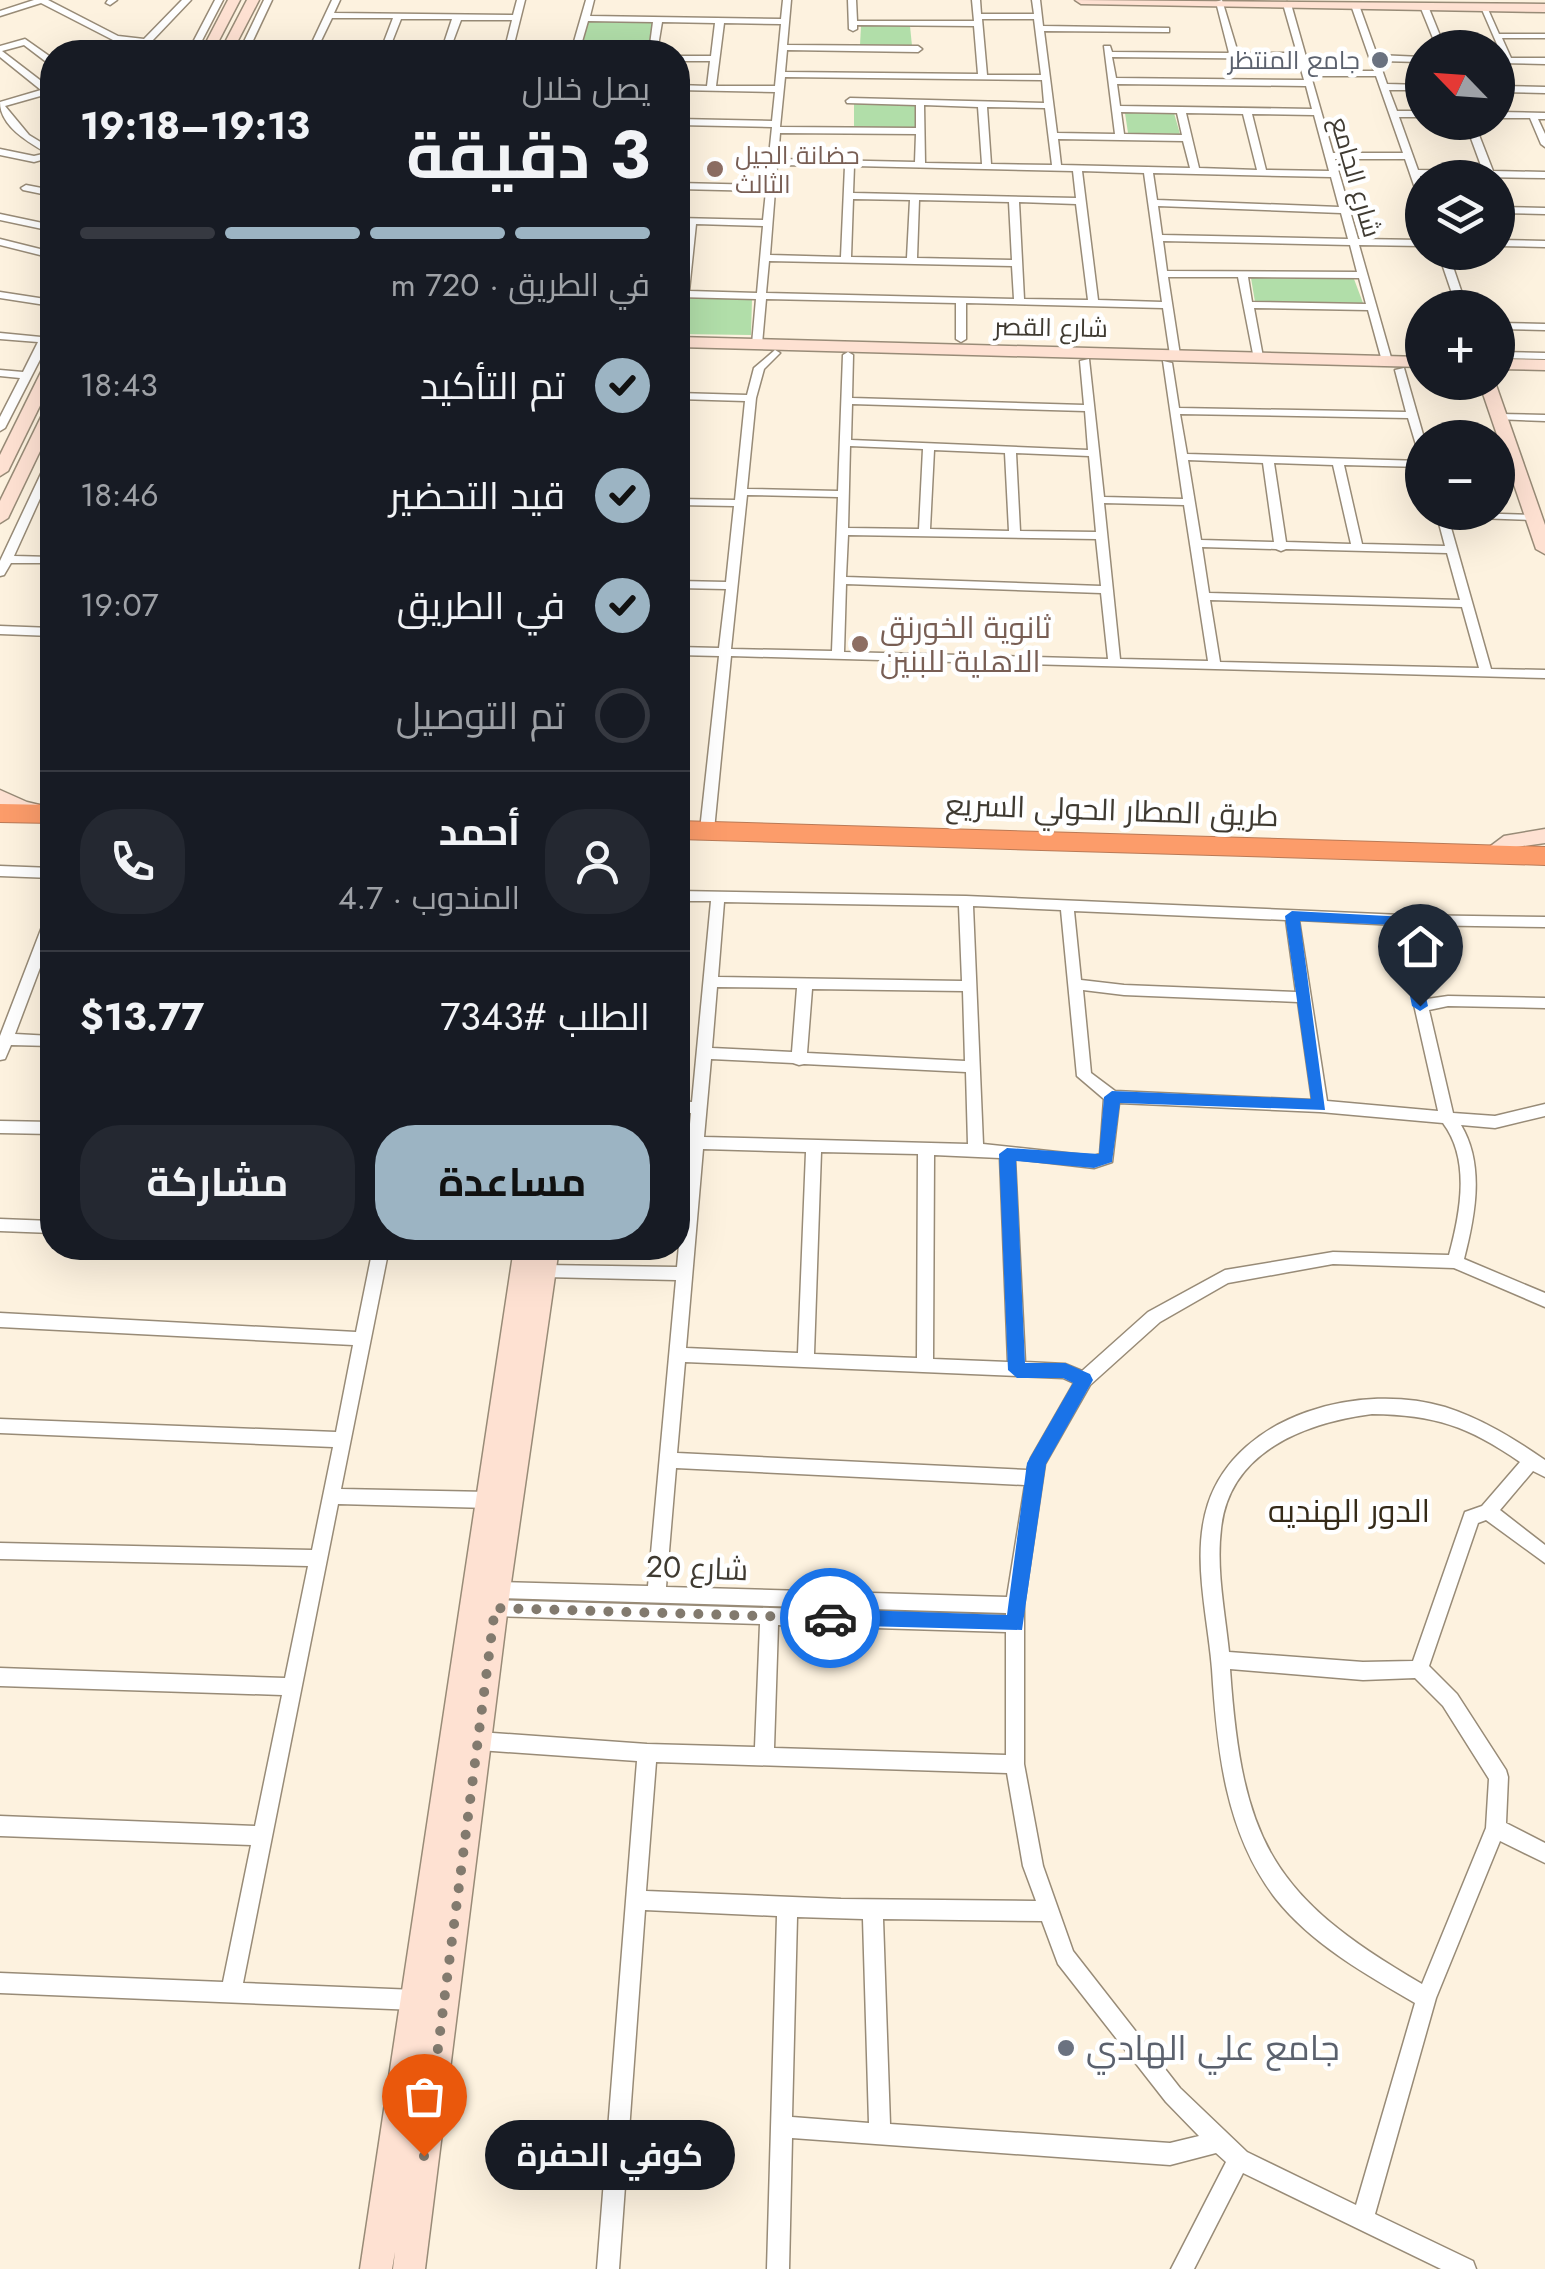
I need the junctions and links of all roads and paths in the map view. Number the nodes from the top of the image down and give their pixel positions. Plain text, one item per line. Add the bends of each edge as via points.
1 (42, 0) edge
2 (187, 0) edge
3 (220, 0) edge
4 (234, 0) edge
5 (252, 0) edge
6 (268, 0) edge
7 (336, 0) edge
8 (522, 0) edge
9 (590, 0) edge
10 (787, 0) edge
11 (852, 0) edge
12 (976, 0) edge
13 (1036, 0) edge
14 (1081, 0) edge
15 (1103, 0) edge
16 (1134, 0) edge
17 (1379, 0) edge
18 (1162, 1) edge
19 (1220, 2) edge
20 (1287, 4) junction
21 (1490, 4) edge
22 (1356, 5) junction
23 (1424, 6) junction
24 (1545, 6) edge
25 (178, 10) junction
26 (0, 14) edge
27 (220, 14) junction
28 (246, 14) junction
29 (261, 14) junction
30 (329, 16) junction
31 (398, 17) junction
32 (458, 18) junction
33 (516, 18) junction
34 (586, 18) junction
35 (658, 19) junction
36 (720, 20) junction
37 (978, 20) junction
38 (785, 22) junction
39 (1039, 22) junction
40 (854, 23) junction
41 (917, 24) junction
42 (1104, 29) junction
43 (1166, 30) junction
44 (1434, 30) edge
45 (1495, 30) edge
46 (216, 36) junction
47 (1515, 36) edge
48 (1545, 36) edge
49 (136, 40) edge
50 (148, 40) edge
51 (206, 40) edge
52 (212, 40) edge
53 (221, 40) edge
54 (232, 40) edge
55 (249, 40) edge
56 (318, 40) edge
57 (389, 40) edge
58 (450, 40) edge
59 (511, 40) edge
60 (579, 40) edge
61 (655, 40) edge
62 (782, 47) junction
63 (852, 48) junction
64 (918, 48) junction
65 (0, 51) edge
66 (40, 53) edge
67 (1108, 54) junction
68 (1171, 54) junction
69 (1234, 55) junction
70 (1300, 56) junction
71 (690, 58) edge
72 (714, 58) junction
73 (1376, 58) junction
74 (1405, 59) edge
75 (1515, 61) edge
76 (1545, 61) edge
77 (780, 74) junction
78 (1381, 74) junction
79 (852, 75) junction
80 (919, 76) junction
81 (983, 77) junction
82 (1047, 78) junction
83 (1306, 78) junction
84 (1113, 81) junction
85 (40, 82) edge
86 (1386, 86) junction
87 (1405, 87) edge
88 (690, 88) edge
89 (712, 89) junction
90 (779, 89) junction
91 (1515, 89) edge
92 (1545, 90) edge
93 (40, 93) edge
94 (850, 101) junction
95 (920, 103) junction
96 (982, 105) junction
97 (0, 106) edge
98 (1050, 106) junction
99 (1118, 109) junction
100 (1181, 110) junction
101 (1247, 111) junction
102 (1316, 112) junction
103 (1395, 114) junction
104 (1405, 114) edge
105 (1515, 116) edge
106 (1533, 116) junction
107 (1545, 116) edge
108 (690, 123) edge
109 (775, 127) junction
110 (850, 131) junction
111 (920, 132) junction
112 (1053, 136) junction
113 (1120, 136) junction
114 (1188, 138) junction
115 (1545, 144) edge
116 (40, 146) edge
117 (0, 152) edge
118 (40, 156) edge
119 (1330, 156) junction
120 (1409, 156) junction
121 (1410, 160) edge
122 (772, 162) junction
123 (850, 164) junction
124 (920, 166) junction
125 (987, 168) junction
126 (1057, 169) junction
127 (1077, 169) junction
128 (1148, 172) junction
129 (1195, 172) junction
130 (1262, 173) junction
131 (1335, 174) junction
132 (1515, 175) edge
133 (1545, 176) edge
134 (690, 186) edge
135 (26, 188) dead end
136 (770, 188) junction
137 (40, 191) edge
138 (848, 196) junction
139 (915, 198) junction
140 (1014, 200) junction
141 (1081, 200) junction
142 (1152, 204) junction
143 (1346, 210) junction
144 (1515, 210) edge
145 (1545, 211) edge
146 (0, 216) edge
147 (692, 222) joint
148 (767, 223) junction
149 (40, 225) edge
150 (690, 230) edge
151 (1157, 238) junction
152 (0, 242) edge
153 (1354, 242) junction
154 (1405, 242) edge
155 (1515, 244) edge
156 (1545, 244) edge
157 (40, 252) edge
158 (763, 258) junction
159 (846, 259) junction
160 (912, 260) junction
161 (1017, 263) junction
162 (1162, 274) junction
163 (1242, 274) junction
164 (1362, 275) junction
165 (690, 294) edge
166 (0, 296) edge
167 (760, 296) junction
168 (40, 301) edge
169 (961, 301) junction
170 (1020, 302) junction
171 (1092, 303) junction
172 (1166, 305) junction
173 (1249, 306) junction
174 (1372, 307) junction
175 (1515, 326) edge
176 (1545, 326) edge
177 (0, 336) edge
178 (961, 339) dead end
179 (40, 340) edge
180 (690, 342) edge
181 (758, 344) junction
182 (40, 350) edge
183 (690, 351) edge
184 (775, 353) junction
185 (848, 354) junction
186 (998, 354) junction
187 (1515, 355) edge
188 (1041, 356) junction
189 (1545, 356) edge
190 (1258, 357) junction
191 (1171, 359) junction
192 (1085, 361) junction
193 (1405, 364) edge
194 (1394, 365) junction
195 (1515, 366) edge
196 (1405, 367) edge
197 (1545, 369) edge
198 (1515, 371) edge
199 (0, 373) edge
200 (28, 375) junction
201 (40, 390) edge
202 (690, 396) edge
203 (750, 398) junction
204 (1494, 400) edge
205 (846, 401) junction
206 (1090, 408) junction
207 (1174, 411) junction
208 (1413, 415) junction
209 (1500, 417) junction
210 (1545, 418) edge
211 (1414, 420) edge
212 (0, 428) edge
213 (40, 433) edge
214 (845, 443) junction
215 (929, 447) junction
216 (1010, 450) junction
217 (1094, 453) junction
218 (1182, 456) junction
219 (1268, 459) junction
220 (1338, 462) junction
221 (1405, 464) edge
222 (0, 470) edge
223 (843, 494) junction
224 (40, 496) edge
225 (6, 497) edge
226 (741, 498) junction
227 (1098, 500) junction
228 (690, 501) edge
229 (1189, 502) junction
230 (1515, 516) edge
231 (1534, 517) junction
232 (0, 518) edge
233 (842, 530) junction
234 (1446, 530) edge
235 (924, 532) junction
236 (1014, 534) junction
237 (1102, 536) junction
238 (1195, 543) junction
239 (1357, 547) junction
240 (1281, 548) junction
241 (1545, 549) edge
242 (1452, 550) junction
243 (6, 559) junction
244 (40, 560) edge
245 (0, 573) edge
246 (840, 580) junction
247 (690, 584) edge
248 (733, 586) junction
249 (1107, 590) junction
250 (1204, 596) junction
251 (1467, 604) junction
252 (0, 630) edge
253 (40, 632) edge
254 (690, 650) edge
255 (726, 652) junction
256 (838, 655) junction
257 (1114, 663) junction
258 (1214, 666) junction
259 (1486, 672) junction
260 (1545, 674) edge
261 (0, 797) edge
262 (0, 812) edge
263 (40, 812) edge
264 (40, 814) edge
265 (690, 830) edge
266 (707, 830) junction
267 (0, 831) edge
268 (40, 832) edge
269 (1545, 836) edge
270 (690, 850) edge
271 (1490, 854) junction
272 (1545, 856) edge
273 (0, 871) edge
274 (40, 873) edge
275 (1545, 874) edge
276 (690, 896) edge
277 (718, 897) junction
278 (966, 900) junction
279 (1067, 905) junction
280 (1292, 916) junction
281 (1402, 920) junction
282 (1545, 922) edge
283 (40, 952) edge
284 (36, 962) junction
285 (40, 962) edge
286 (711, 982) junction
287 (805, 982) junction
288 (1073, 984) junction
289 (968, 986) junction
290 (1302, 997) junction
291 (1545, 1003) edge
292 (1420, 1006) junction
293 (6, 1039) junction
294 (40, 1040) edge
295 (704, 1054) junction
296 (0, 1055) edge
297 (799, 1060) junction
298 (972, 1067) junction
299 (1112, 1097) junction
300 (1320, 1106) junction
301 (690, 1108) edge
302 (700, 1108) junction
303 (1545, 1110) edge
304 (1446, 1118) junction
305 (0, 1126) edge
306 (40, 1128) edge
307 (697, 1143) junction
308 (814, 1147) junction
309 (926, 1149) junction
310 (976, 1150) junction
311 (1007, 1154) junction
312 (690, 1219) edge
313 (0, 1226) edge
314 (40, 1227) edge
315 (378, 1260) edge
316 (524, 1260) edge
317 (546, 1260) edge
318 (555, 1260) edge
319 (686, 1260) edge
320 (1455, 1262) junction
321 (685, 1274) junction
322 (1545, 1300) edge
323 (0, 1320) edge
324 (362, 1339) junction
325 (678, 1355) junction
326 (806, 1358) junction
327 (925, 1365) junction
328 (1017, 1370) junction
329 (1084, 1380) junction
330 (0, 1426) edge
331 (342, 1440) junction
332 (669, 1460) junction
333 (1538, 1464) edge
334 (1035, 1478) junction
335 (331, 1496) junction
336 (488, 1500) junction
337 (1488, 1511) junction
338 (0, 1551) edge
339 (1545, 1555) edge
340 (319, 1558) junction
341 (656, 1594) junction
342 (496, 1599) junction
343 (1015, 1615) junction
344 (770, 1617) junction
345 (1220, 1660) junction
346 (1420, 1669) junction
347 (0, 1677) edge
348 (293, 1687) junction
349 (479, 1741) junction
350 (647, 1753) junction
351 (764, 1757) junction
352 (1015, 1764) junction
353 (0, 1826) edge
354 (1496, 1828) junction
355 (261, 1836) junction
356 (1545, 1853) edge
357 (636, 1900) junction
358 (787, 1907) junction
359 (873, 1911) junction
360 (1048, 1912) junction
361 (0, 1982) edge
362 (230, 1994) junction
363 (1426, 1998) junction
364 (416, 2000) junction
365 (781, 2127) junction
366 (880, 2132) junction
367 (1220, 2141) junction
368 (1239, 2160) junction
369 (1362, 2220) junction
370 (376, 2269) edge
371 (409, 2269) edge
372 (608, 2269) edge
373 (778, 2269) edge
374 (1182, 2269) edge
375 (1465, 2269) edge

1 - 26 street
1 - 49 street via 102,33
2 - 25 street
3 - 27 street
4 - 27 street
5 - 28 street
6 - 29 street
7 - 30 street
8 - 33 street
9 - 34 street
10 - 38 street
11 - 40 street
12 - 37 street
13 - 39 street
14 - 15 street
15 - 16 street
16 - 18 street
17 - 21 street
18 - 19 street
18 - 43 street
19 - 20 street
19 - 69 street
20 - 22 street
20 - 70 street, شارع الجامع
21 - 23 street
21 - 24 street
21 - 45 street
22 - 23 street
22 - 73 street
23 - 44 street
25 - 27 street
25 - 50 street
27 - 46 street
27 - 51 street
28 - 29 street
28 - 54 street
29 - 55 street
30 - 31 street
30 - 56 street
31 - 32 street
31 - 57 street
32 - 33 street
32 - 58 street
33 - 59 street
34 - 35 street
34 - 60 street
35 - 36 street
35 - 61 street
36 - 38 street
36 - 72 street
37 - 39 street
37 - 41 street
37 - 81 street
38 - 62 street
39 - 42 street
39 - 82 street
40 - 41 street
40 - 63 street
41 - 64 street
42 - 43 street
42 - 67 street
43 - 68 street
46 - 52 street
46 - 53 street
47 - 48 street
62 - 63 street
62 - 77 street
63 - 64 street
64 - 80 street
65 - 66 street via 26,42
65 - 85 street
67 - 68 street
67 - 84 street
68 - 69 street
69 - 70 street
70 - 83 street, شارع الجامع
71 - 72 street
72 - 89 street
73 - 74 street
73 - 78 street
75 - 76 street
77 - 79 street
77 - 90 street
78 - 83 street
78 - 86 street
79 - 80 street
79 - 94 street
80 - 81 street
81 - 82 street
82 - 98 street
83 - 84 street
83 - 102 street, شارع الجامع
84 - 99 street
86 - 87 street
86 - 103 street
88 - 89 street
89 - 90 street
90 - 109 street
91 - 92 street
93 - 97 street
94 - 95 street
94 - 110 street
95 - 96 street
95 - 111 street
96 - 98 street
96 - 125 street
97 - 116 street
98 - 112 street
99 - 100 street
99 - 113 street
100 - 101 street
100 - 114 street
101 - 102 street
101 - 130 street
102 - 119 street, شارع الجامع
103 - 104 street
103 - 120 street
105 - 106 street
106 - 107 street
106 - 115 street
108 - 109 street
109 - 110 street
109 - 122 street
110 - 111 street
111 - 124 street
112 - 113 street
112 - 126 street
113 - 114 street
114 - 129 street
117 - 118 street
119 - 120 street
119 - 131 street, شارع الجامع
120 - 121 street
122 - 123 street
122 - 136 street
123 - 124 street
123 - 138 street
124 - 125 street
125 - 126 street
126 - 127 street
127 - 128 street
127 - 141 street
128 - 129 street
128 - 142 street
129 - 130 street
130 - 131 street
131 - 143 street, شارع الجامع
132 - 133 street
134 - 136 street
135 - 137 street
136 - 148 street
138 - 139 street
138 - 159 street
139 - 140 street
139 - 160 street
140 - 141 street
140 - 161 street
141 - 171 street
142 - 143 street
142 - 151 street
143 - 153 street, شارع الجامع
144 - 145 street
146 - 149 street
147 - 148 street
147 - 150 street
148 - 158 street
151 - 153 street
151 - 162 street
152 - 157 street
153 - 154 street
153 - 164 street, شارع الجامع
155 - 156 street
158 - 159 street
158 - 167 street
159 - 160 street
160 - 161 street
161 - 170 street
162 - 163 street
162 - 172 street
163 - 164 street
163 - 173 street
164 - 174 street, شارع الجامع
165 - 167 street
166 - 168 street
167 - 169 street
167 - 181 street
169 - 170 street
169 - 178 street
170 - 171 street
171 - 172 street
172 - 191 street
173 - 174 street
173 - 190 street
174 - 194 street, شارع الجامع
175 - 176 street
177 - 179 street
180 - 181 street, شارع القصر
181 - 186 street, شارع القصر
182 - 200 street
183 - 184 street
184 - 185 street
184 - 203 street via 758,368
185 - 186 street
185 - 205 street
186 - 188 street
187 - 189 street
188 - 191 street, شارع القصر
188 - 192 street
190 - 191 street, شارع القصر
190 - 194 street, شارع القصر
191 - 192 street
191 - 194 street
191 - 207 street
192 - 206 street
193 - 194 street, شارع القصر
194 - 196 street
194 - 208 street, شارع الجامع
195 - 197 street
197 - 198 street
199 - 200 street
200 - 212 street
201 - 222 street
202 - 203 street
203 - 226 street
204 - 209 street
205 - 206 street
205 - 214 street
206 - 217 street
207 - 208 street
207 - 218 street
208 - 211 street, شارع الجامع
209 - 210 street
209 - 231 street
213 - 225 street
214 - 215 street
214 - 223 street
215 - 216 street
215 - 235 street
216 - 217 street
216 - 236 street
217 - 227 street
218 - 219 street
218 - 229 street
219 - 220 street
219 - 240 street
220 - 221 street
220 - 239 street
223 - 226 street
223 - 233 street
224 - 243 street
225 - 232 street
226 - 228 street
226 - 248 street
227 - 229 street
227 - 237 street
229 - 238 street
230 - 231 street
231 - 241 street
233 - 235 street
233 - 246 street
234 - 242 street
235 - 236 street
236 - 237 street
237 - 249 street
238 - 240 street
238 - 250 street
239 - 240 street
239 - 242 street
242 - 251 street
243 - 244 street
243 - 245 street
246 - 249 street
246 - 256 street
247 - 248 street
248 - 255 street
249 - 257 street
250 - 251 street
250 - 258 street
251 - 259 street
252 - 253 street
254 - 255 street
255 - 256 street
255 - 266 street
256 - 257 street
257 - 258 street
258 - 259 street
259 - 260 street
261 - 263 street
262 - 264 highway
265 - 266 highway, طريق المطار الحولي السريع
266 - 271 highway, طريق المطار الحولي السريع
267 - 268 highway
269 - 271 street via 1511,840
270 - 275 highway, طريق المطار الحولي السريع
271 - 272 highway, طريق المطار الحولي السريع
273 - 274 street
276 - 277 street
277 - 278 street
277 - 286 street
278 - 279 street
278 - 289 street
279 - 280 street
279 - 288 street
280 - 281 street
280 - 290 street
281 - 282 street
281 - 292 street
283 - 284 street
284 - 285 street
284 - 293 street
286 - 287 street
286 - 295 street
287 - 289 street
287 - 297 street
288 - 290 street
288 - 299 street via 1084,1076
289 - 298 street
290 - 300 street
291 - 292 street
292 - 304 street
293 - 294 street
293 - 296 street
295 - 297 street
295 - 302 street
297 - 298 street
298 - 310 street
299 - 300 street
299 - 311 street via 1106,1158
300 - 304 street
301 - 302 street
302 - 307 street
303 - 304 street via 1495,1122
304 - 320 street via 1464,1144 1469,1184
305 - 306 street
307 - 308 street
307 - 312 street
308 - 309 street
308 - 326 street
309 - 310 street
309 - 327 street
310 - 311 street
311 - 328 street
313 - 314 street
315 - 324 street
316 - 336 street
317 - 342 street
318 - 321 street
319 - 321 street
320 - 322 street
320 - 329 street via 1333,1258 1224,1277 1154,1317
321 - 325 street
323 - 324 street
324 - 331 street
325 - 326 street
325 - 332 street
326 - 327 street
327 - 328 street
328 - 329 street via 1065,1370
329 - 334 street via 1036,1463
330 - 331 street
331 - 335 street
332 - 334 street
332 - 341 street
333 - 337 street
333 - 345 street via 1474,1425 1421,1408 1364,1408 1299,1420 1253,1453 1223,1488 1211,1566
334 - 343 street
335 - 336 street
335 - 340 street
336 - 364 street
337 - 339 street
337 - 346 street via 1471,1518
338 - 340 street
340 - 348 street
341 - 342 street, شارع 20
341 - 343 street, شارع 20
342 - 344 street, شارع 20
342 - 349 street
343 - 344 street, شارع 20
343 - 352 street
344 - 351 street
345 - 346 street
345 - 363 street via 1237,1796 1269,1872 1318,1925
346 - 354 street via 1450,1700 1499,1777
347 - 348 street
348 - 355 street
349 - 350 street
349 - 371 street
350 - 351 street
350 - 357 street
351 - 352 street
352 - 360 street via 1025,1834
353 - 355 street
354 - 356 street
354 - 363 street
355 - 362 street
357 - 358 street
357 - 372 street
358 - 359 street
358 - 365 street
359 - 360 street
359 - 366 street
360 - 367 street via 1065,1957 1173,2095
361 - 362 street
362 - 364 street
363 - 369 street
364 - 370 street
365 - 366 street
365 - 373 street
366 - 367 street via 1170,2154
367 - 368 street
368 - 369 street
368 - 374 street
369 - 375 street

